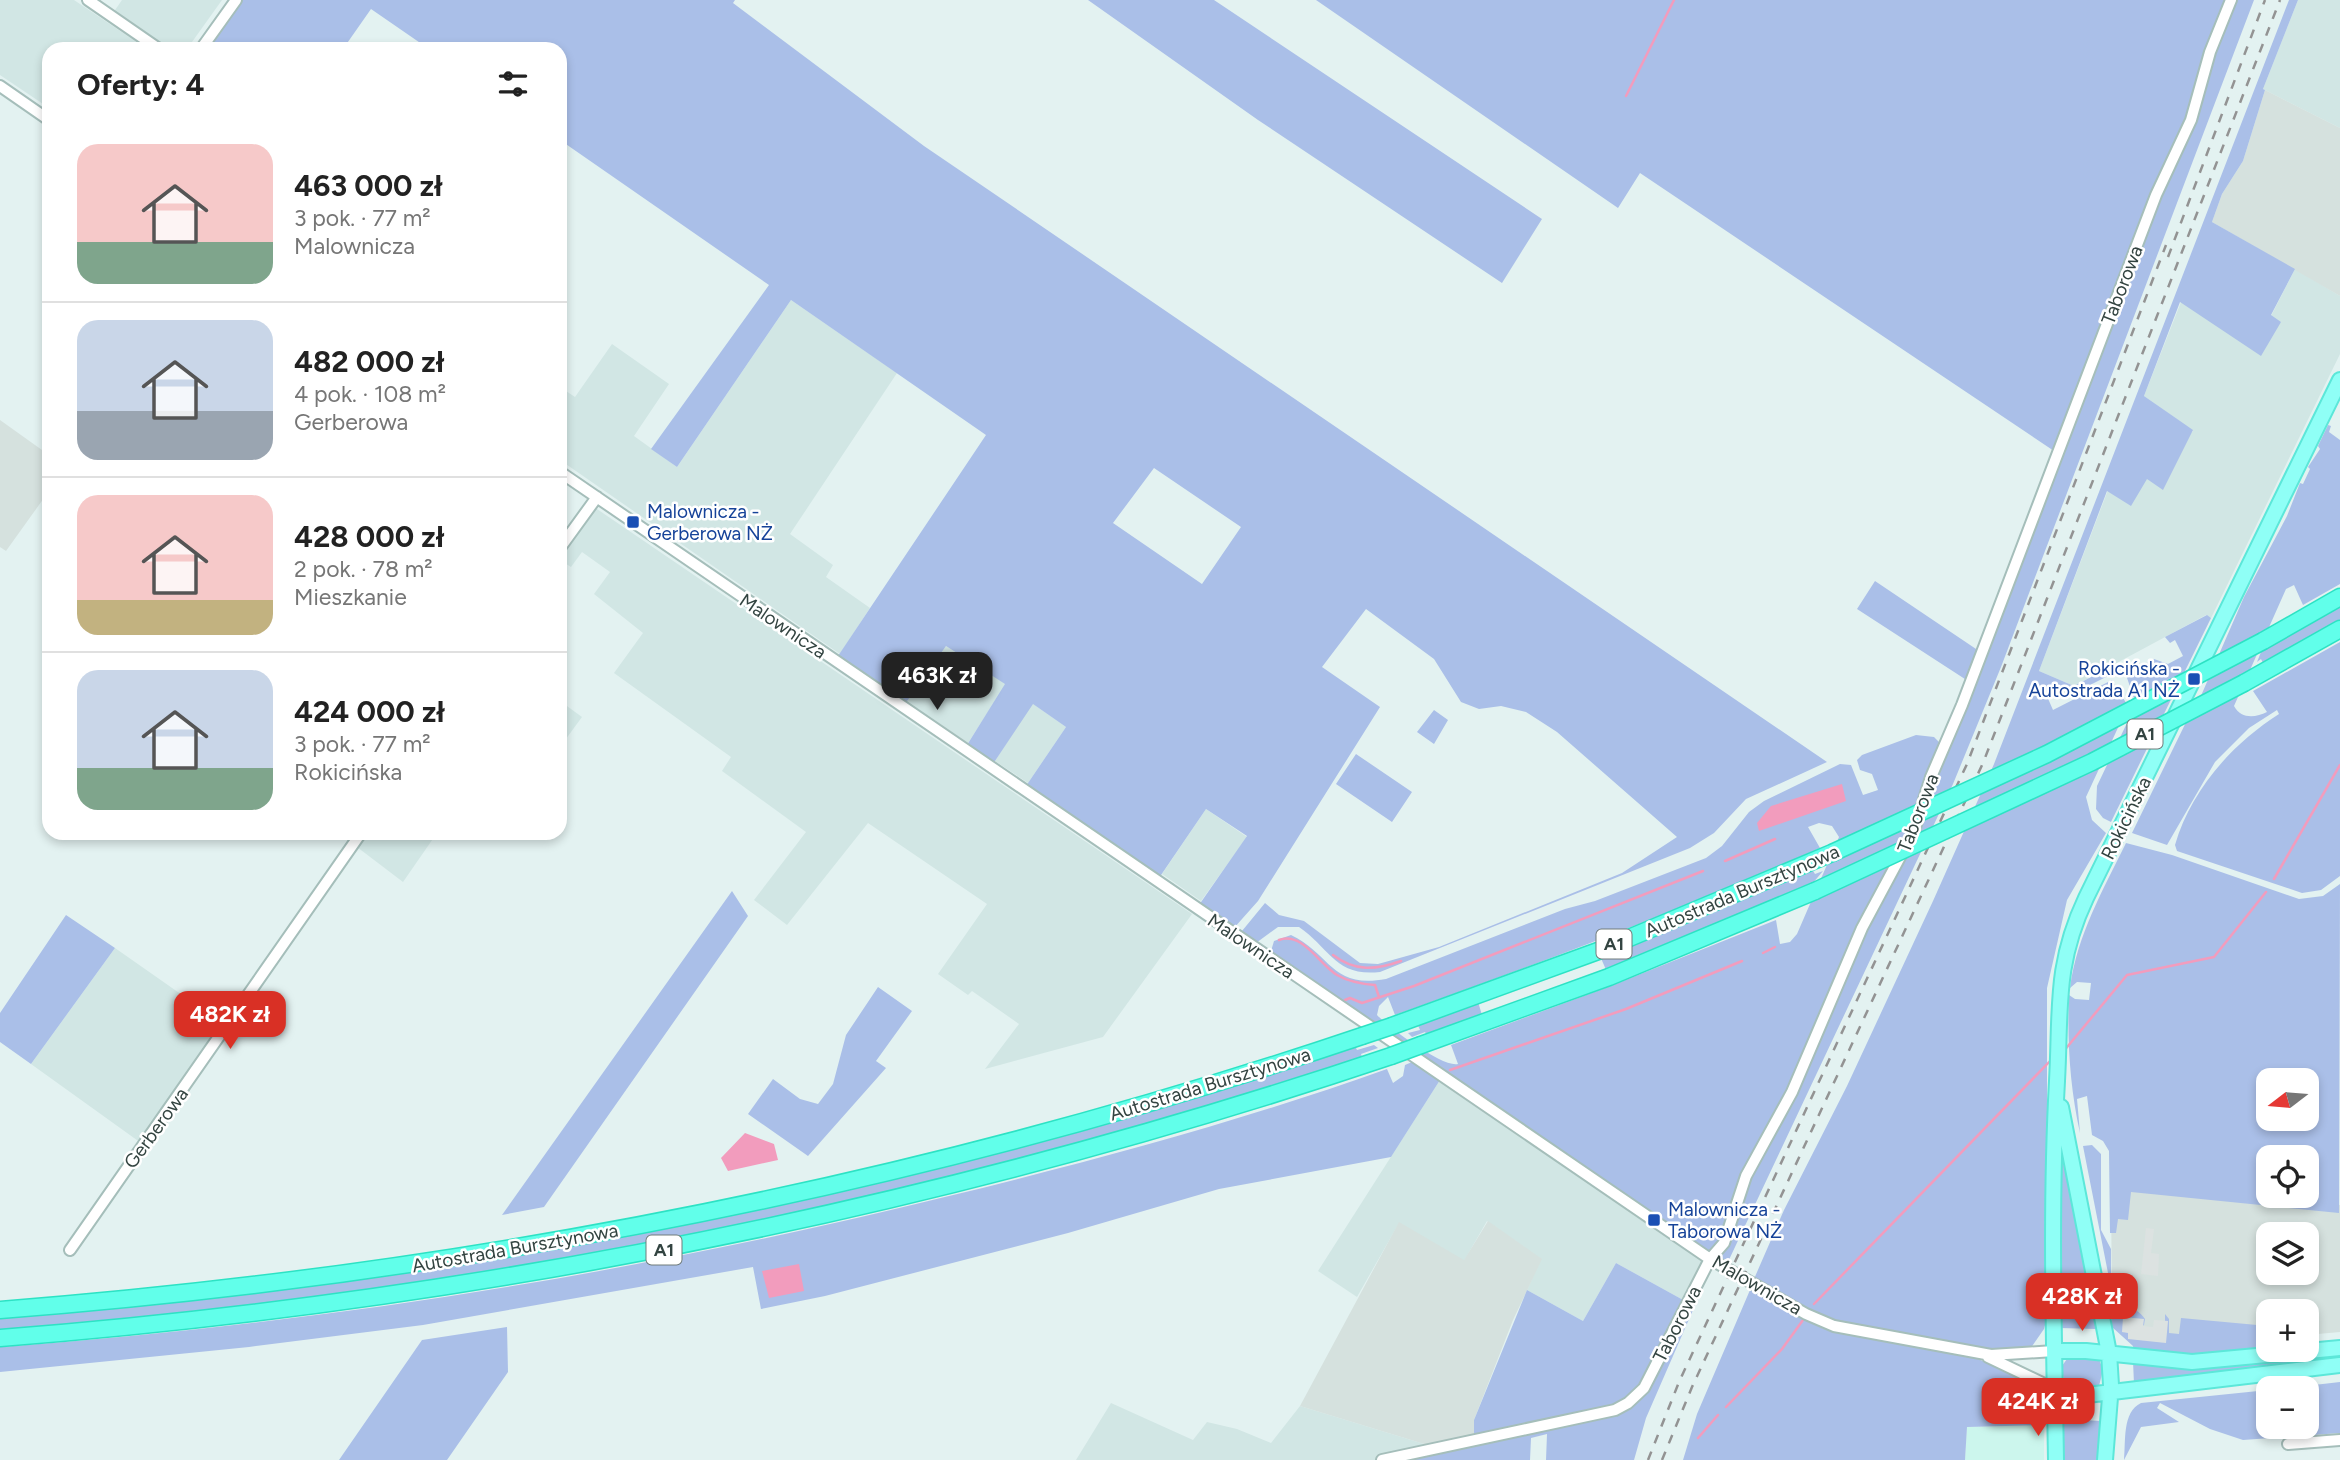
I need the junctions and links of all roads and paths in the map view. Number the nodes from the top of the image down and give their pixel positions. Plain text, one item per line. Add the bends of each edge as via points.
1 (88, 0) edge
2 (236, 0) edge
3 (2231, 0) edge
4 (149, 42) edge
5 (206, 42) edge
6 (0, 86) edge
7 (42, 115) edge
8 (2340, 380) edge
9 (567, 477) edge
10 (597, 497) junction
11 (567, 538) edge
12 (2340, 597) edge
13 (2340, 629) edge
14 (356, 840) edge
15 (2057, 1081) junction
16 (70, 1250) dead end
17 (1710, 1259) junction
18 (0, 1310) edge
19 (0, 1338) edge
20 (2340, 1348) edge
21 (1973, 1352) junction
22 (2054, 1352) junction
23 (2109, 1353) junction
24 (2340, 1365) edge
25 (2055, 1389) junction
26 (2110, 1392) junction
27 (2340, 1440) edge
28 (2288, 1444) dead end
29 (1382, 1460) edge
30 (2056, 1460) edge
31 (2105, 1460) edge

1 - 4 street
2 - 5 street
3 - 17 street, Taborowa via 2191,120 2156,195 1931,776 1914,831 1862,928 1792,1092 1746,1176 1724,1243
6 - 7 street
8 - 15 main road, Rokicińska via 2077,919 2060,980
9 - 10 street, Malownicza
10 - 11 street
10 - 17 street, Malownicza
12 - 18 highway, Autostrada Bursztynowa / A1, bridge via 2047,754 1832,853 1598,951 1188,1093 867,1178 653,1224 341,1275
13 - 19 highway, Autostrada Bursztynowa / A1, bridge via 2092,762 1725,931 1391,1056 1197,1118 874,1205 512,1278 197,1320
14 - 16 street, Gerberowa
15 - 22 main road, Rokicińska
15 - 23 main road, Rokicińska
17 - 21 street, Malownicza via 1828,1324
17 - 29 street, Taborowa via 1649,1380 1629,1404
20 - 23 main road via 2192,1362
21 - 22 street, Malownicza via 1997,1356
21 - 25 street, Malownicza
22 - 23 main road
22 - 25 main road, Rokicińska
23 - 26 main road, Rokicińska
24 - 26 main road
25 - 26 main road via 2080,1395
25 - 30 main road, Rokicińska
26 - 31 main road, Rokicińska
27 - 28 street

